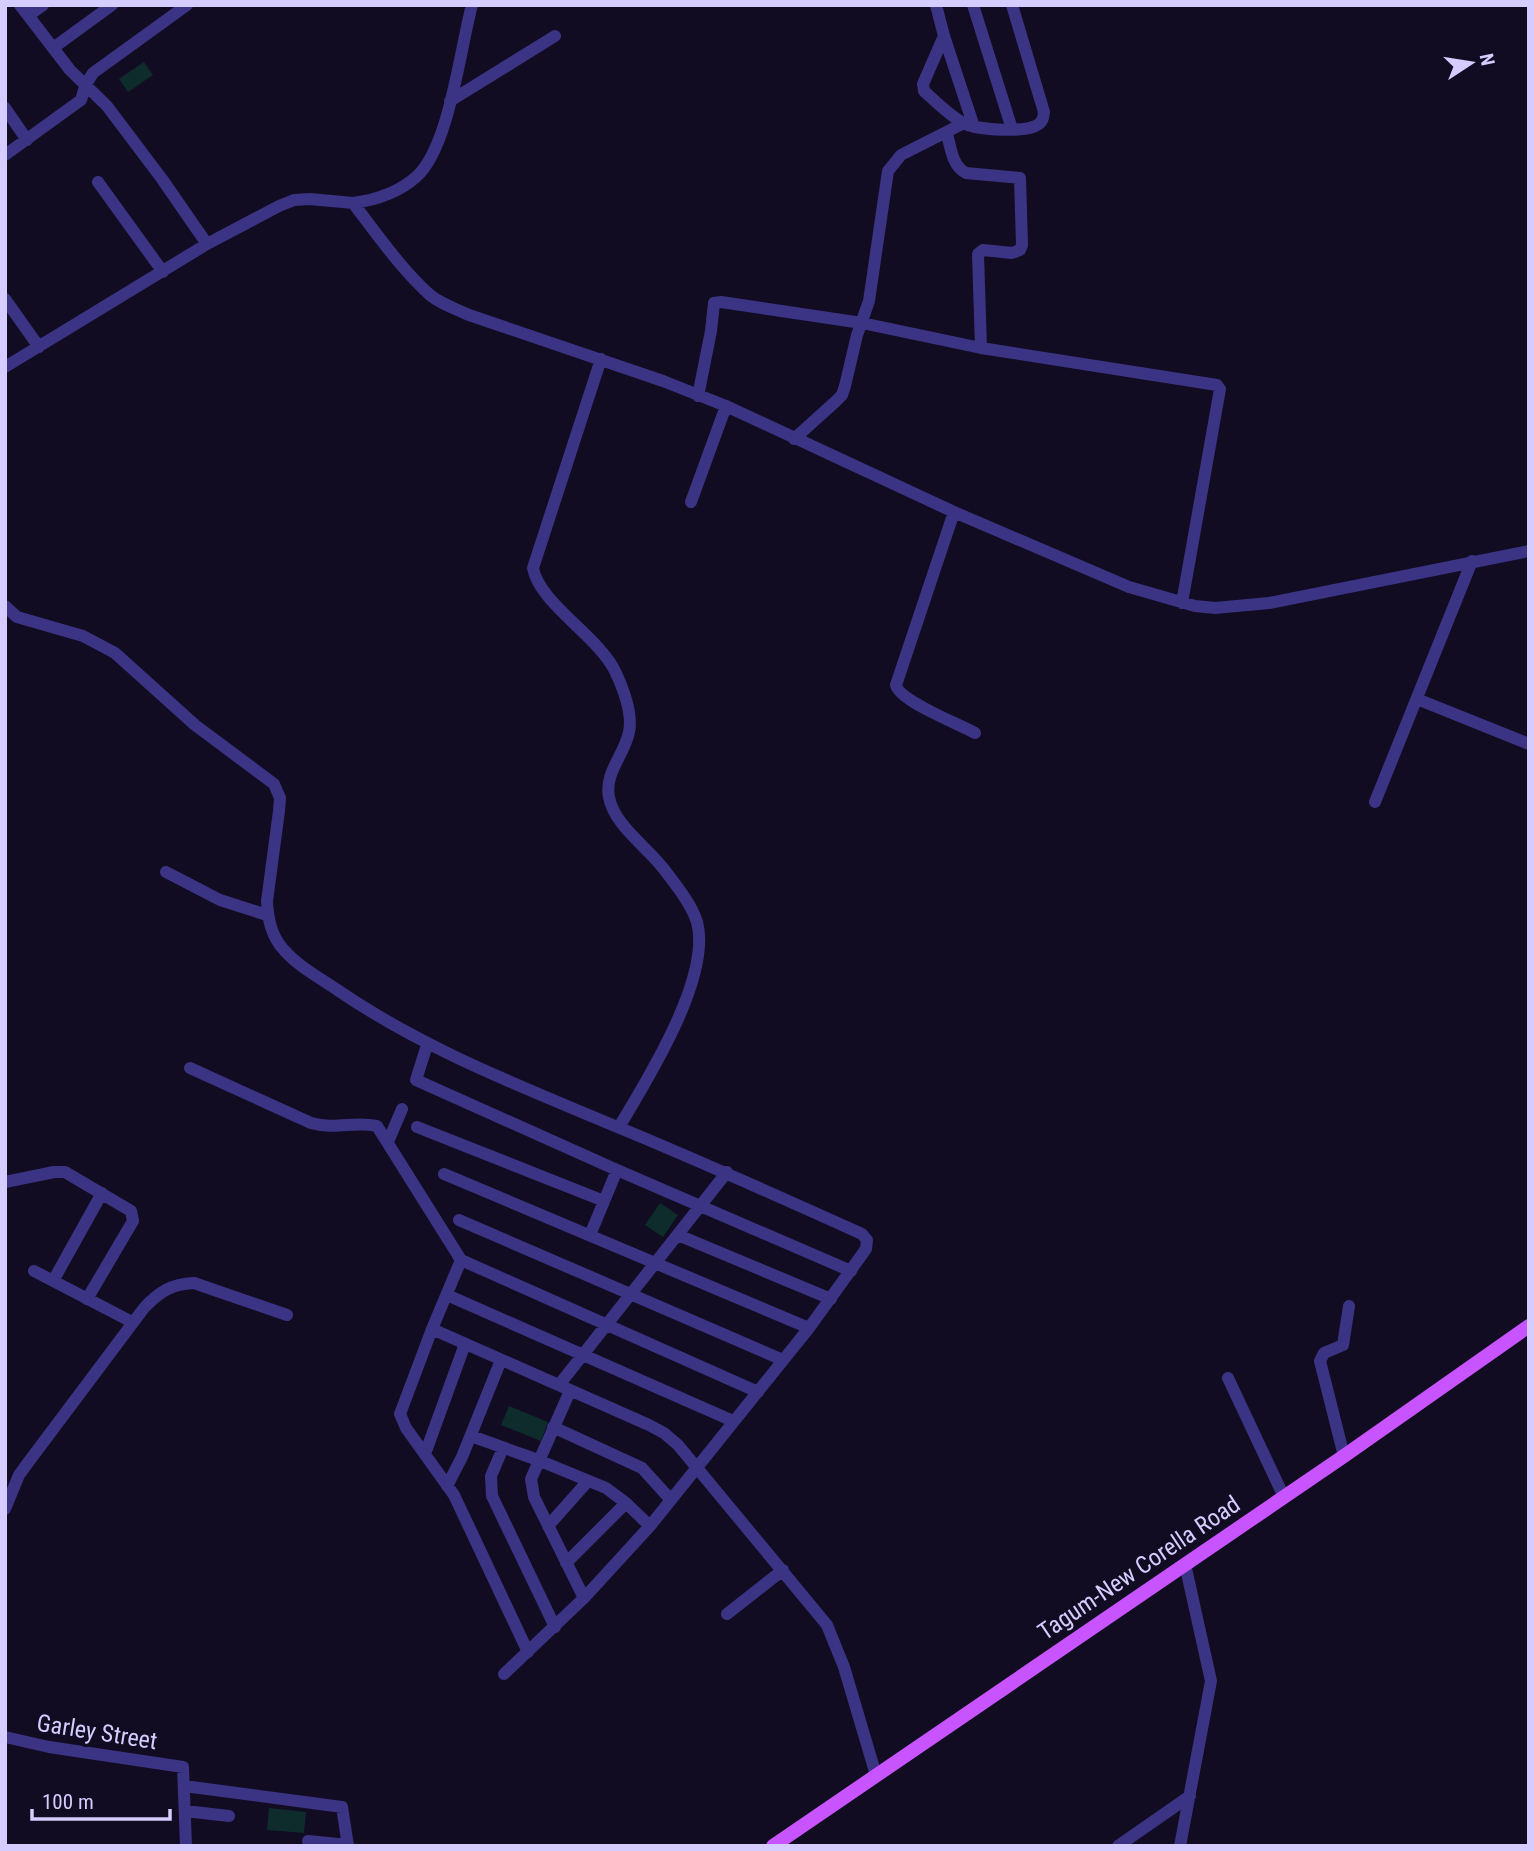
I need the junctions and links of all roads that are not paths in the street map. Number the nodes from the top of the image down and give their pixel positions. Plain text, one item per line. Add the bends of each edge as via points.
1 (43, 5) edge
2 (113, 5) edge
3 (187, 5) edge
4 (472, 5) edge
5 (936, 5) edge
6 (973, 5) edge
7 (1013, 5) edge
8 (25, 10) edge
9 (555, 36) dead end
10 (944, 36) junction
11 (53, 48) junction
12 (86, 83) junction
13 (450, 101) junction
14 (5, 108) edge
15 (969, 125) junction
16 (1012, 129) junction
17 (947, 134) junction
18 (27, 140) junction
19 (5, 155) edge
20 (98, 182) dead end
21 (353, 203) junction
22 (207, 244) junction
23 (163, 272) junction
24 (5, 299) edge
25 (862, 323) junction
26 (39, 347) junction
27 (981, 348) junction
28 (601, 359) junction
29 (5, 367) edge
30 (698, 396) junction
31 (726, 406) junction
32 (794, 439) junction
33 (691, 502) dead end
34 (954, 512) junction
35 (1529, 551) edge
36 (1472, 561) junction
37 (1181, 603) junction
38 (5, 606) edge
39 (1417, 699) junction
40 (975, 733) dead end
41 (1529, 744) edge
42 (1374, 802) dead end
43 (166, 872) dead end
44 (267, 915) junction
45 (427, 1045) junction
46 (190, 1068) dead end
47 (402, 1109) dead end
48 (418, 1127) dead end
49 (619, 1127) junction
50 (388, 1142) junction
51 (617, 1170) junction
52 (727, 1172) junction
53 (444, 1174) dead end
54 (6, 1178) edge
55 (102, 1193) junction
56 (604, 1201) junction
57 (701, 1205) junction
58 (459, 1220) dead end
59 (590, 1235) junction
60 (678, 1235) junction
61 (461, 1260) junction
62 (655, 1263) junction
63 (851, 1270) junction
64 (34, 1271) dead end
65 (53, 1281) junction
66 (631, 1294) junction
67 (447, 1295) junction
68 (87, 1299) junction
69 (831, 1299) junction
70 (1349, 1306) dead end
71 (287, 1315) dead end
72 (132, 1322) junction
73 (607, 1325) junction
74 (809, 1328) junction
75 (432, 1329) junction
76 (1527, 1330) edge
77 (465, 1343) junction
78 (583, 1355) junction
79 (501, 1360) junction
80 (783, 1360) junction
81 (1228, 1378) dead end
82 (565, 1388) junction
83 (758, 1392) junction
84 (733, 1421) junction
85 (553, 1427) junction
86 (471, 1436) junction
87 (503, 1448) junction
88 (425, 1454) junction
89 (1344, 1456) junction
90 (538, 1460) junction
91 (697, 1467) junction
92 (588, 1481) junction
93 (447, 1486) junction
94 (1284, 1497) junction
95 (671, 1500) junction
96 (626, 1503) junction
97 (5, 1509) edge
98 (548, 1526) junction
99 (650, 1526) junction
100 (566, 1563) junction
101 (1185, 1564) junction
102 (783, 1570) junction
103 (584, 1598) junction
104 (727, 1614) dead end
105 (555, 1627) junction
106 (528, 1652) junction
107 (504, 1674) dead end
108 (5, 1737) edge
109 (876, 1775) junction
110 (184, 1786) junction
111 (1190, 1796) junction
112 (185, 1811) junction
113 (229, 1816) dead end
114 (791, 1840) edge
115 (308, 1841) dead end
116 (186, 1846) edge
117 (348, 1846) edge
118 (773, 1846) edge
119 (1118, 1846) edge
120 (1180, 1846) edge

1 - 8 street
2 - 11 street
3 - 12 street via 93,73
4 - 13 street
5 - 10 street
6 - 16 street
7 - 16 street via 1044,112 1035,126
8 - 11 street
9 - 13 street
10 - 15 street
10 - 15 street via 922,89
11 - 12 street
12 - 18 street via 81,100
12 - 22 street
13 - 21 street via 444,126 419,176 401,189
14 - 18 street
15 - 16 street
15 - 17 street
17 - 25 street via 901,155 888,171
17 - 27 street via 961,171 1020,178 1023,245 1012,253 983,250 978,254
18 - 19 street
20 - 23 street
21 - 22 street via 295,200
21 - 28 street via 430,295 444,304
22 - 23 street
23 - 26 street
24 - 26 street
25 - 27 street
25 - 30 street via 714,303
25 - 32 street via 842,395
26 - 29 street
27 - 37 street via 1219,386
28 - 30 street
28 - 49 street via 533,568 545,593 614,668 631,722 611,772 609,800 673,880 696,920 699,938 698,959 676,1023
30 - 31 street
31 - 32 street
31 - 33 street
32 - 34 street
34 - 37 street via 1129,587
34 - 40 street via 896,685 899,693
35 - 36 street
36 - 37 street via 1259,605 1215,608
36 - 39 street
38 - 44 street via 17,617 83,636 115,653 195,725 274,784 279,811
39 - 41 street
39 - 42 street
43 - 44 street via 220,900
44 - 45 street via 282,948 300,965
45 - 49 street
45 - 51 street via 416,1080
46 - 50 street via 311,1123 377,1126
47 - 50 street
48 - 56 street
49 - 52 street
50 - 61 street
51 - 56 street
51 - 57 street
52 - 57 street
52 - 63 street via 865,1237 868,1245
53 - 59 street
54 - 55 street via 65,1172
55 - 65 street
55 - 68 street via 131,1211 134,1218
56 - 59 street
57 - 60 street
57 - 63 street
58 - 66 street
59 - 62 street
60 - 62 street
60 - 69 street
61 - 67 street
61 - 73 street
62 - 66 street
62 - 74 street
63 - 69 street
64 - 65 street
65 - 68 street
66 - 73 street
66 - 80 street
67 - 75 street
67 - 78 street
68 - 72 street
69 - 74 street
70 - 89 street via 1343,1345 1324,1353 1320,1361
71 - 72 street via 194,1283 166,1288
72 - 97 street via 19,1475
73 - 78 street
73 - 83 street
74 - 80 street
75 - 77 street
75 - 88 street via 400,1414
76 - 89 main road, Tagum-New Corella Road
77 - 79 street
77 - 88 street
78 - 82 street
78 - 84 street
79 - 82 street
79 - 86 street
80 - 83 street
81 - 94 street
82 - 85 street
82 - 91 street via 664,1433
83 - 84 street
84 - 91 street
85 - 90 street
85 - 95 street via 642,1468
86 - 87 street
86 - 93 street
87 - 90 street
87 - 105 street via 491,1476 492,1496
88 - 93 street
89 - 94 main road, Tagum-New Corella Road
90 - 92 street
90 - 98 street via 531,1488
91 - 95 street
91 - 102 street
92 - 96 street
92 - 98 street
93 - 106 street
94 - 101 main road, Tagum-New Corella Road
95 - 99 street
96 - 99 street
96 - 100 street
98 - 100 street
99 - 103 street
100 - 103 street
101 - 109 main road, Tagum-New Corella Road
101 - 111 street via 1211,1681
102 - 104 street
102 - 109 street via 832,1635
103 - 105 street
105 - 106 street
106 - 107 street
108 - 110 street, Garley Street via 183,1768
109 - 114 main road, Tagum-New Corella Road
110 - 112 street
110 - 117 street via 342,1807
111 - 119 street
111 - 120 street
112 - 113 street
112 - 116 street
114 - 118 main road, Tagum-New Corella Road
115 - 117 street

